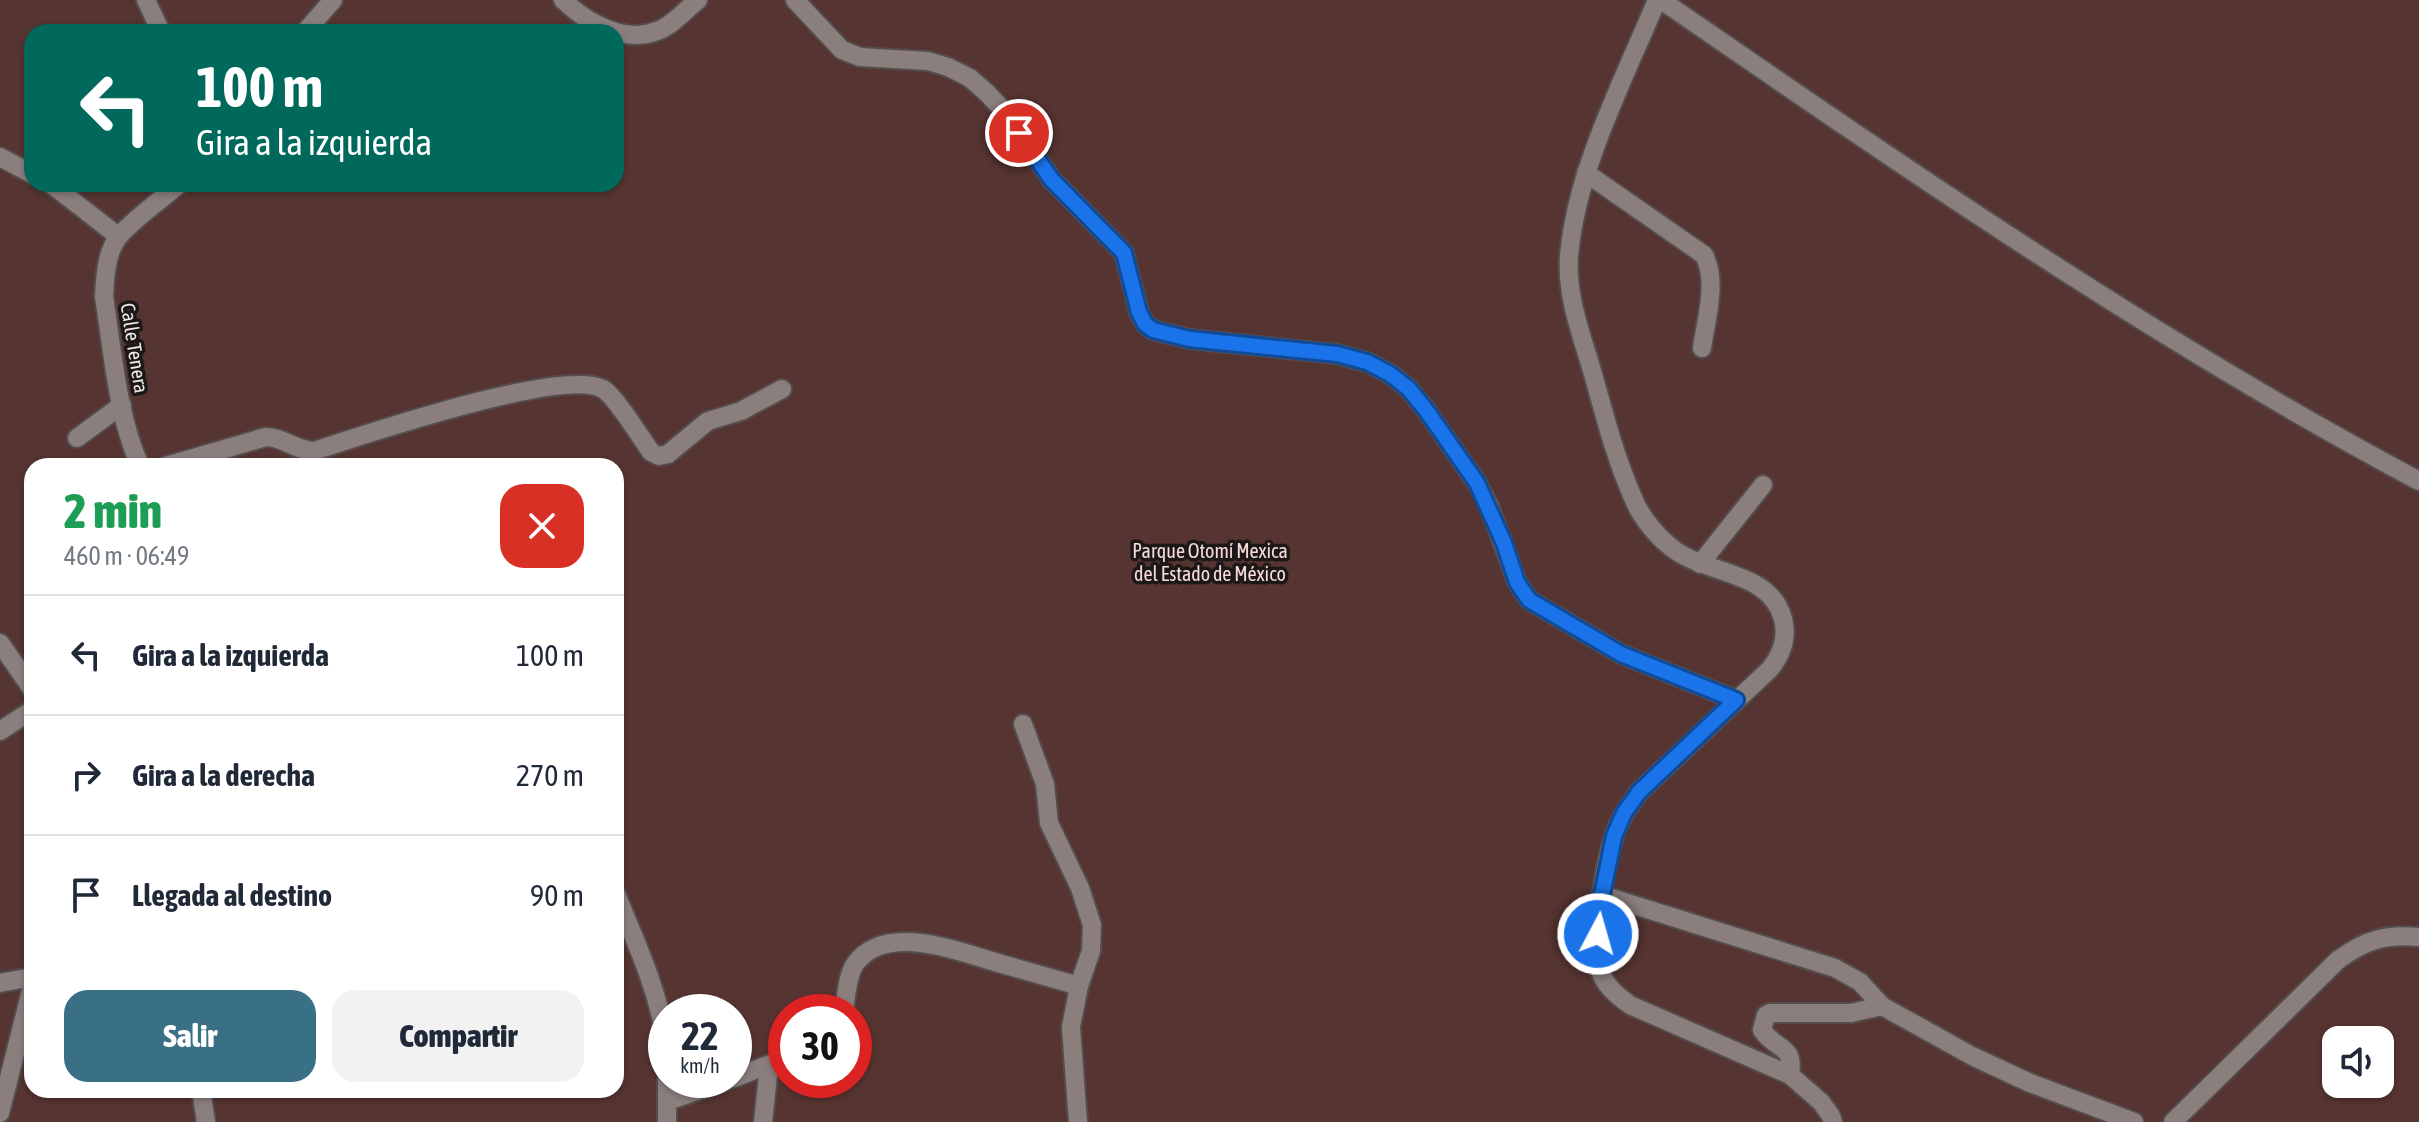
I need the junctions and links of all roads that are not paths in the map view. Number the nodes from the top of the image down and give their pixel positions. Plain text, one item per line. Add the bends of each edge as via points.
1 (146, 0) edge
2 (333, 0) edge
3 (563, 0) edge
4 (698, 0) edge
5 (795, 0) edge
6 (1659, 0) edge
7 (157, 24) edge
8 (312, 24) edge
9 (595, 24) edge
10 (624, 33) edge
11 (0, 157) edge
12 (24, 170) edge
13 (1586, 173) junction
14 (61, 192) edge
15 (170, 192) edge
16 (118, 236) junction
17 (1702, 348) dead end
18 (782, 389) dead end
19 (122, 405) junction
20 (77, 438) dead end
21 (137, 458) edge
22 (194, 458) edge
23 (2419, 481) edge
24 (1763, 485) dead end
25 (1700, 564) junction
26 (0, 643) edge
27 (24, 676) edge
28 (1736, 700) junction
29 (24, 715) edge
30 (1023, 724) dead end
31 (0, 731) edge
32 (1602, 895) junction
33 (624, 914) edge
34 (2419, 937) edge
35 (24, 978) edge
36 (0, 983) edge
37 (1079, 986) junction
38 (655, 994) edge
39 (847, 994) edge
40 (1882, 1006) junction
41 (24, 1018) edge
42 (1790, 1075) junction
43 (202, 1098) edge
44 (668, 1098) edge
45 (677, 1098) edge
46 (769, 1098) edge
47 (668, 1101) junction
48 (0, 1113) edge
49 (206, 1122) edge
50 (667, 1122) edge
51 (763, 1122) edge
52 (1078, 1122) edge
53 (1833, 1122) edge
54 (2134, 1122) edge
55 (2173, 1122) edge

1 - 7 street
2 - 8 street
3 - 9 street
4 - 10 street via 658,31
5 - 28 street via 852,55 928,61 970,78 987,93 1052,180 1124,253 1139,312 1153,330 1189,339 1337,354 1390,374 1426,410 1477,483 1529,600 1621,654
6 - 13 street
6 - 23 street via 2092,290 2271,401
11 - 12 street
13 - 17 street via 1704,255 1711,285
13 - 25 street via 1572,234 1569,280 1612,444 1638,509 1657,535
14 - 16 street
15 - 16 street
16 - 19 street, Calle Tenera via 104,297
18 - 22 street via 708,421 659,456 607,392 572,384 480,401 314,451 266,437
19 - 20 street
19 - 21 street, Calle Tenera
24 - 25 street
25 - 28 street via 1766,590 1783,617 1779,658
26 - 27 street
28 - 32 street via 1639,792 1624,813
29 - 31 street
30 - 37 street via 1045,784 1049,823 1092,925 1091,951
32 - 40 street via 1835,968 1860,982
32 - 42 street via 1598,965 1614,993 1630,1005
33 - 38 street
34 - 55 street via 2380,938 2358,945 2338,960
35 - 36 street
37 - 39 street via 933,944 898,943 877,948 856,962
37 - 52 street via 1071,1027
40 - 42 street via 1851,1013 1766,1015 1762,1030 1790,1055
40 - 54 street via 2004,1072
41 - 48 street
42 - 53 street via 1821,1102
43 - 49 street
44 - 47 street
45 - 47 street
46 - 51 street
47 - 50 street

